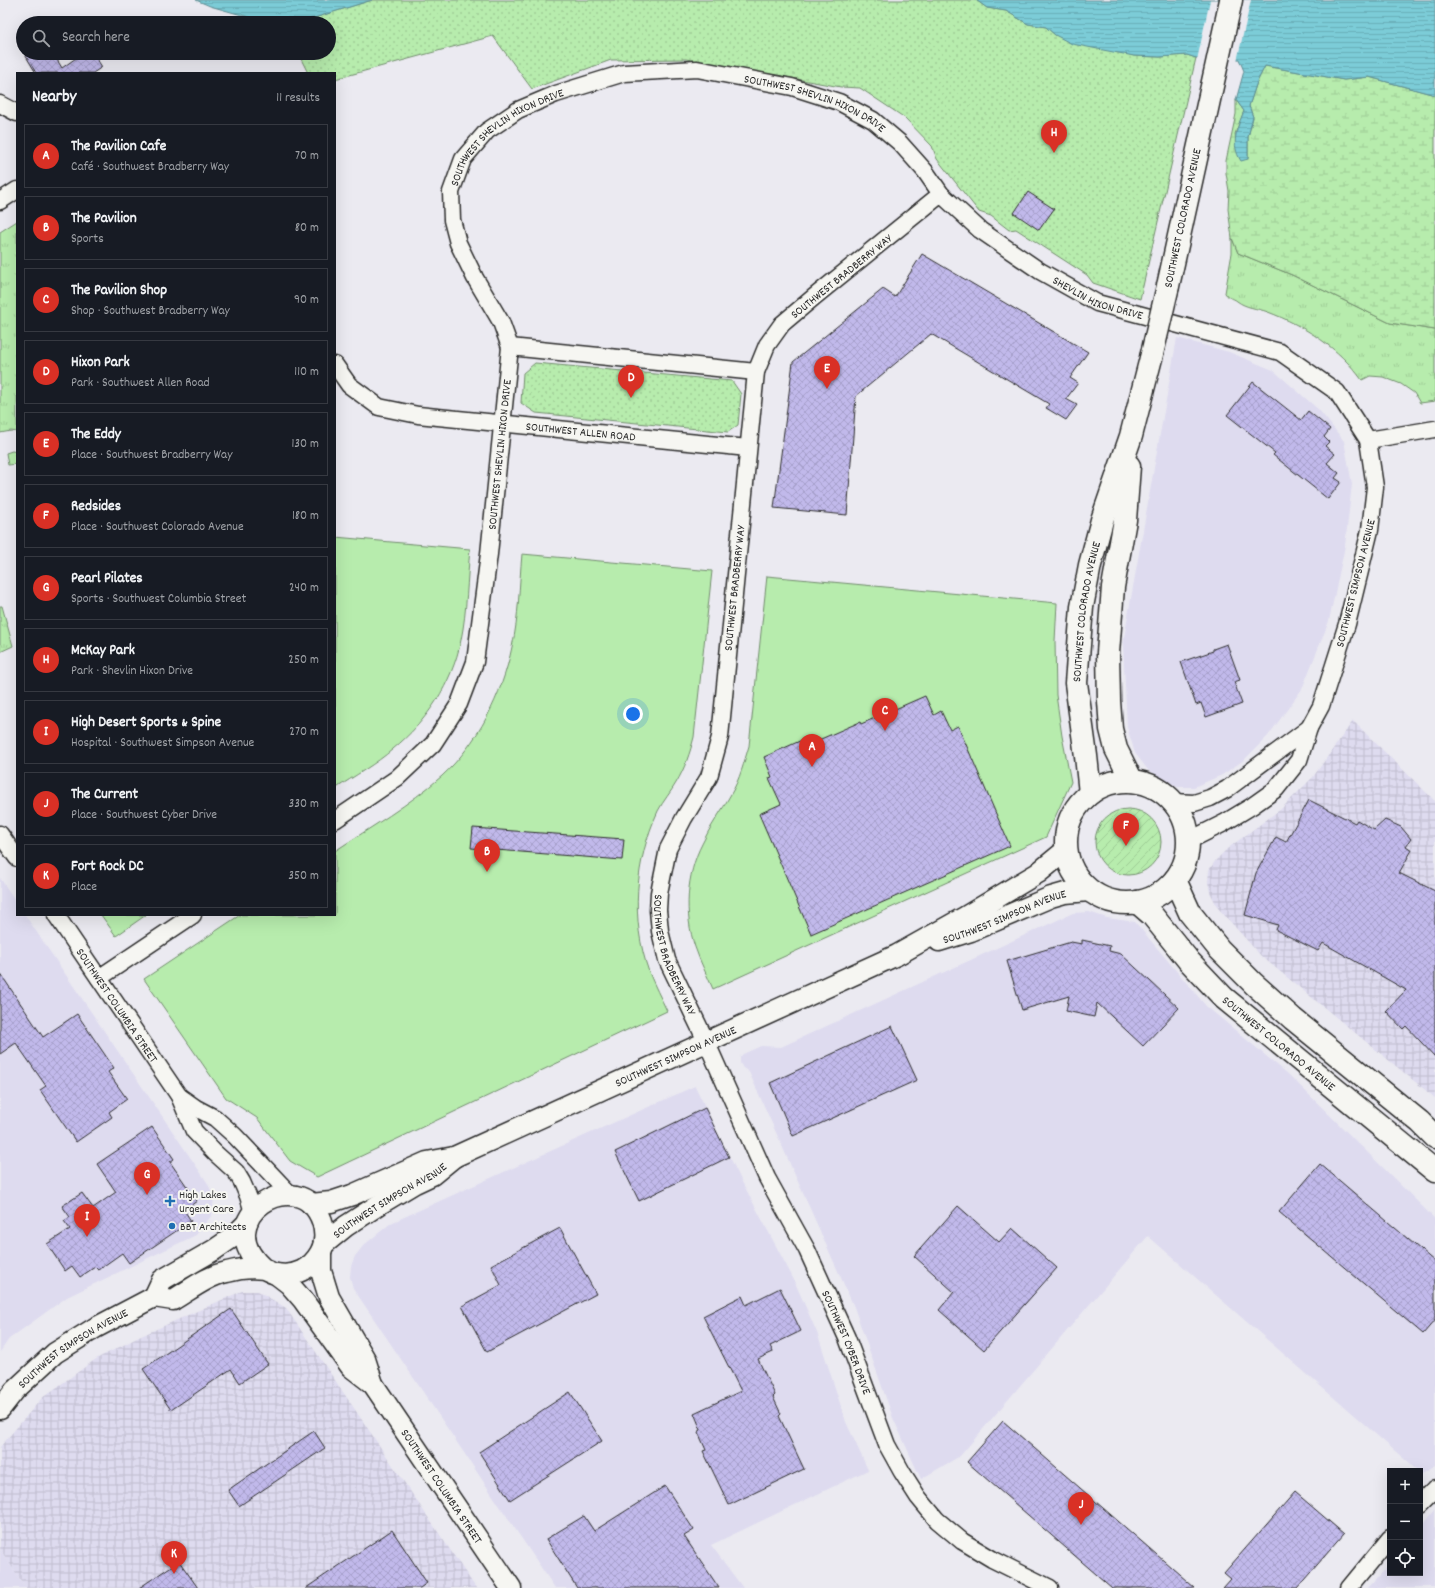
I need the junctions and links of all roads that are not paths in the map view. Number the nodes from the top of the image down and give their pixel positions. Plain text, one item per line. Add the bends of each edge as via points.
1 (1231, 0) edge
2 (0, 104) edge
3 (16, 112) edge
4 (16, 191) edge
5 (941, 194) junction
6 (0, 201) edge
7 (510, 347) junction
8 (1280, 352) joint
9 (336, 366) edge
10 (756, 372) junction
11 (502, 424) junction
12 (1435, 429) edge
13 (1131, 436) junction
14 (1368, 440) junction
15 (748, 448) junction
16 (1309, 728) junction
17 (1132, 781) junction
18 (1090, 793) junction
19 (1173, 802) junction
20 (336, 819) edge
21 (0, 834) edge
22 (1188, 841) junction
23 (1066, 850) junction
24 (16, 857) edge
25 (1175, 880) junction
26 (1089, 891) junction
27 (1137, 902) junction
28 (57, 916) edge
29 (192, 916) edge
30 (897, 954) junction
31 (99, 978) junction
32 (706, 1041) junction
33 (179, 1096) junction
34 (1435, 1137) edge
35 (454, 1157) junction
36 (1435, 1171) edge
37 (290, 1194) junction
38 (311, 1204) junction
39 (250, 1218) junction
40 (322, 1248) junction
41 (270, 1272) junction
42 (154, 1297) junction
43 (373, 1384) junction
44 (0, 1409) edge
45 (1435, 1489) edge
46 (1423, 1501) edge
47 (1388, 1540) edge
48 (511, 1588) edge
49 (1050, 1588) edge
50 (1349, 1588) edge

1 - 13 main road, SOUTHWEST COLORADO AVENUE, bridge via 1168,286
2 - 3 street
4 - 6 street
5 - 7 street, SOUTHWEST SHEVLIN HIXON DRIVE via 900,143 873,120 839,102 792,87 697,68 624,73 556,94 518,110 487,131 463,159 451,192 452,220 458,243 501,322
5 - 8 street, SHEVLIN HIXON DRIVE via 986,234 1040,272 1097,303
5 - 10 street, SOUTHWEST BRADBERRY WAY via 782,324 767,345
7 - 10 street
7 - 11 street, SOUTHWEST SHEVLIN HIXON DRIVE
8 - 14 street, SOUTHWEST SIMPSON AVENUE via 1337,392
9 - 11 street, SOUTHWEST ALLEN ROAD via 349,385 379,407 418,415
10 - 15 street, SOUTHWEST BRADBERRY WAY
11 - 15 street, SOUTHWEST ALLEN ROAD
11 - 20 street, SOUTHWEST SHEVLIN HIXON DRIVE via 475,662 459,704 433,744 397,778
12 - 14 street
13 - 17 main road, SOUTHWEST COLORADO AVENUE via 1125,520 1113,586 1108,653 1111,729 1116,749
13 - 18 main road, SOUTHWEST COLORADO AVENUE via 1100,528 1082,607 1076,683
14 - 16 street, SOUTHWEST SIMPSON AVENUE via 1374,487 1370,530 1347,624 1321,706
15 - 32 street, SOUTHWEST BRADBERRY WAY via 720,736 709,777 668,849 659,893 660,931 667,960
16 - 19 street, SOUTHWEST SIMPSON AVENUE via 1227,789 1194,803
16 - 22 street, SOUTHWEST SIMPSON AVENUE via 1299,760 1276,789 1224,824
17 - 18 main road via 1110,783
17 - 19 main road via 1148,784 1162,791
18 - 23 main road via 1075,809 1067,829
19 - 22 main road via 1184,820
21 - 24 street
22 - 25 main road via 1185,861
23 - 26 main road via 1073,873
23 - 30 street, SOUTHWEST SIMPSON AVENUE via 1038,873
25 - 27 main road via 1158,894
25 - 34 main road via 1190,913 1219,949 1254,984
26 - 27 main road via 1112,901
26 - 30 street, SOUTHWEST SIMPSON AVENUE via 1065,892 971,931
27 - 36 main road, SOUTHWEST COLORADO AVENUE via 1152,915 1189,961 1224,998
28 - 31 street, SOUTHWEST COLUMBIA STREET
29 - 31 street
30 - 32 street, SOUTHWEST SIMPSON AVENUE
31 - 33 street, SOUTHWEST COLUMBIA STREET
32 - 35 street, SOUTHWEST SIMPSON AVENUE
32 - 49 street, SOUTHWEST CYBER DRIVE via 767,1178 807,1250 847,1338 887,1445 902,1472 937,1520 962,1541
33 - 37 street, SOUTHWEST COLUMBIA STREET via 214,1118
33 - 39 street, SOUTHWEST COLUMBIA STREET via 194,1131 236,1172 242,1182 248,1196
35 - 38 street, SOUTHWEST SIMPSON AVENUE via 427,1162 331,1202
35 - 40 street, SOUTHWEST SIMPSON AVENUE via 432,1176 415,1183 346,1226
37 - 38 street
37 - 39 street via 262,1202
38 - 40 street via 320,1216 324,1228
39 - 41 street via 245,1236 247,1249 254,1261
39 - 42 street via 233,1237 162,1280
40 - 41 street via 312,1264 302,1272 289,1275
40 - 43 street, SOUTHWEST COLUMBIA STREET via 321,1271 329,1297 365,1359
41 - 42 street via 244,1269 225,1272 173,1300
41 - 43 street, SOUTHWEST COLUMBIA STREET via 289,1284 351,1367
42 - 44 street, SOUTHWEST SIMPSON AVENUE via 95,1328 55,1353 14,1390
43 - 48 street, SOUTHWEST COLUMBIA STREET
45 - 46 street
47 - 50 street

